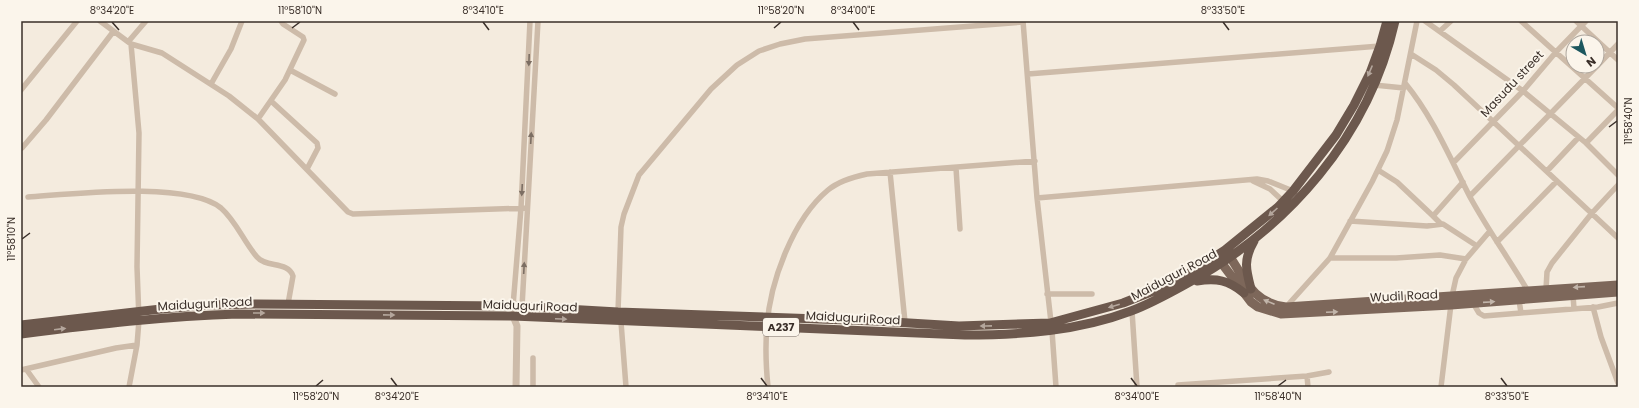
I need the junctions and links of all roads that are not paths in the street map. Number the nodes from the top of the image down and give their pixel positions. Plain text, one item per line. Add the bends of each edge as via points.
1 (77, 21) edge
2 (100, 21) edge
3 (146, 21) edge
4 (242, 21) edge
5 (281, 21) edge
6 (530, 21) edge
7 (538, 21) edge
8 (1387, 21) edge
9 (1395, 21) edge
10 (1417, 21) edge
11 (1425, 21) edge
12 (1451, 21) edge
13 (1520, 21) edge
14 (1576, 21) edge
15 (1586, 21) edge
16 (1023, 22) edge
17 (1582, 26) junction
18 (1440, 31) junction
19 (113, 32) junction
20 (130, 43) junction
21 (1618, 44) edge
22 (1380, 46) junction
23 (1556, 52) junction
24 (1610, 53) junction
25 (1411, 54) junction
26 (1605, 58) edge
27 (1618, 60) edge
28 (290, 70) junction
29 (1028, 74) junction
30 (1589, 74) edge
31 (1585, 78) junction
32 (211, 84) junction
33 (1374, 85) junction
34 (1405, 86) junction
35 (21, 90) edge
36 (1523, 91) junction
37 (335, 94) dead end
38 (271, 101) junction
39 (1618, 109) edge
40 (1550, 115) junction
41 (258, 119) junction
42 (1492, 121) junction
43 (1578, 138) junction
44 (1586, 143) junction
45 (1520, 146) junction
46 (22, 148) edge
47 (1035, 161) junction
48 (1454, 162) junction
49 (956, 168) junction
50 (307, 169) junction
51 (1378, 170) junction
52 (1546, 171) junction
53 (890, 172) junction
54 (1618, 175) edge
55 (1250, 180) junction
56 (1557, 181) junction
57 (1463, 182) junction
58 (1618, 185) edge
59 (139, 191) junction
60 (1293, 191) junction
61 (1470, 196) junction
62 (28, 197) dead end
63 (1038, 198) junction
64 (1284, 202) junction
65 (521, 208) junction
66 (527, 208) junction
67 (1592, 213) junction
68 (1433, 216) junction
69 (1350, 222) junction
70 (1441, 224) junction
71 (960, 229) dead end
72 (1490, 230) junction
73 (1256, 238) junction
74 (1618, 238) edge
75 (1497, 242) junction
76 (1477, 246) junction
77 (1228, 254) junction
78 (1216, 256) junction
79 (1330, 258) junction
80 (1466, 258) junction
81 (1222, 264) junction
82 (1191, 281) junction
83 (1618, 284) edge
84 (1546, 289) junction
85 (1247, 291) junction
86 (1528, 291) junction
87 (1618, 292) edge
88 (1047, 294) junction
89 (1092, 294) dead end
90 (1573, 296) junction
91 (1452, 300) junction
92 (1519, 300) junction
93 (1473, 303) junction
94 (1618, 303) edge
95 (288, 304) junction
96 (518, 307) junction
97 (1286, 307) junction
98 (1593, 308) junction
99 (1574, 309) junction
100 (1307, 310) junction
101 (1132, 311) junction
102 (618, 312) junction
103 (1520, 313) junction
104 (139, 315) junction
105 (517, 316) junction
106 (621, 322) junction
107 (767, 322) junction
108 (905, 322) junction
109 (21, 325) edge
110 (1051, 327) junction
111 (21, 334) edge
112 (137, 345) junction
113 (533, 358) dead end
114 (23, 370) edge
115 (1329, 372) dead end
116 (1307, 376) junction
117 (1618, 383) edge
118 (38, 387) edge
119 (129, 387) edge
120 (516, 387) edge
121 (533, 387) edge
122 (626, 387) edge
123 (768, 387) edge
124 (1056, 387) edge
125 (1137, 387) edge
126 (1178, 387) edge
127 (1308, 387) edge
128 (1440, 387) edge

1 - 35 street
2 - 19 street
3 - 20 street
4 - 32 street via 231,49
5 - 28 street via 304,40
6 -> 65 street
66 -> 7 street
8 - 22 highway, Maiduguri Road / A237
9 - 33 highway, Maiduguri Road / A237
10 - 25 street
11 - 18 street
12 - 18 street
13 - 23 street
14 - 17 street
15 - 17 street, Masudu street
16 - 29 street
16 - 102 street via 806,38 759,51 737,65 711,89 639,175 621,227
17 - 23 street, Masudu street
17 - 24 street
18 - 36 street
19 - 20 street
19 - 46 street
20 - 32 street via 162,53
20 - 59 street via 138,133
21 - 24 street
22 - 29 street
22 -> 60 highway, Maiduguri Road / A237 via 1370,73 1340,129
23 - 31 street
23 - 36 street, Masudu street
24 - 26 street
24 - 27 street
25 - 34 street
25 - 42 street via 1436,70
28 - 37 street
28 - 38 street
29 - 47 street
30 - 31 street
31 - 39 street
31 - 40 street
32 - 41 street
33 - 34 street
33 - 73 highway, Maiduguri Road / A237 via 1350,131 1311,187
34 - 48 street via 1418,100
34 - 51 street via 1397,120
36 - 40 street
36 - 42 street, Masudu street
38 - 41 street
38 - 50 street via 318,143
39 - 44 street
40 - 43 street
40 - 45 street
41 - 50 street
42 - 45 street
42 - 48 street, Masudu street
43 - 44 street
43 - 52 street
44 - 54 street
45 - 52 street
45 - 61 street
47 - 49 street
47 - 63 street
48 - 57 street
49 - 53 street
49 - 71 street
50 - 65 street via 343,208 353,214
51 - 68 street via 1397,182
51 - 69 street
52 - 56 street
53 - 107 street via 848,179 828,190 806,213 786,249
53 - 108 street
55 - 60 street via 1268,181
55 - 63 street
55 - 64 street via 1270,189
56 - 67 street
56 - 75 street
57 - 61 street
57 - 68 street
58 - 67 street
59 - 62 street
59 - 95 street via 180,193 221,208 258,259 287,268 291,272 293,276
59 - 104 street
60 - 64 highway, Maiduguri Road / A237
61 - 72 street
63 - 88 street
64 -> 77 highway, Maiduguri Road / A237
65 - 66 street
65 - 96 street
96 -> 66 street
67 - 74 street
67 - 84 street via 1552,263 1546,280
68 - 70 street
69 - 70 street via 1427,226
69 - 79 street
70 - 76 street
72 - 75 street
72 - 76 street
73 - 77 highway, Maiduguri Road / A237
73 - 85 highway via 1246,261
75 - 86 street
76 - 80 street
77 - 78 highway, Maiduguri Road / A237
77 - 81 highway, Maiduguri Road / A237
77 - 85 main road, Wudil Road
78 - 81 main road, Wudil Road
78 -> 110 highway, Maiduguri Road / A237 via 1156,290
79 - 80 street via 1440,255
79 - 97 street
80 - 91 street via 1456,278
81 - 82 highway, Maiduguri Road / A237
81 - 85 main road, Wudil Road
82 - 85 highway via 1213,279
82 - 101 highway, Maiduguri Road / A237
83 -> 84 main road, Wudil Road
84 - 86 main road, Wudil Road
97 -> 85 main road, Wudil Road
85 - 100 main road, Wudil Road via 1258,307 1269,312 1281,314
86 - 91 main road, Wudil Road
87 - 90 main road, Wudil Road
88 - 89 street
88 - 110 street
90 - 92 main road, Wudil Road
90 - 99 street
91 - 93 main road, Wudil Road
91 - 100 main road, Wudil Road
91 - 128 street
93 -> 92 main road, Wudil Road
92 - 103 street
93 - 103 street via 1484,316
94 - 98 street
95 - 96 highway, Maiduguri Road / A237
95 - 104 highway, Maiduguri Road / A237 via 210,305
96 - 102 highway, Maiduguri Road / A237
96 - 105 street
97 - 100 main road, Wudil Road
98 - 99 street
98 - 117 street
99 - 103 street
101 - 110 highway, Maiduguri Road / A237 via 1110,318
101 - 125 street
102 - 107 highway, Maiduguri Road / A237
104 -> 105 highway, Maiduguri Road / A237
104 - 109 highway, Maiduguri Road / A237
111 -> 104 highway, Maiduguri Road / A237
104 - 112 street
105 -> 106 highway, Maiduguri Road / A237
105 - 120 street
106 - 107 highway, Maiduguri Road / A237
106 - 122 street
107 - 108 highway, Maiduguri Road / A237
107 - 110 highway, Maiduguri Road / A237 via 965,336 998,335
107 - 123 street via 765,361
110 -> 108 highway, Maiduguri Road / A237 via 959,326
110 - 124 street
112 - 114 street
112 - 119 street
113 - 121 street
114 - 118 street
115 - 116 street
116 - 126 street via 1178,384
116 - 127 street

